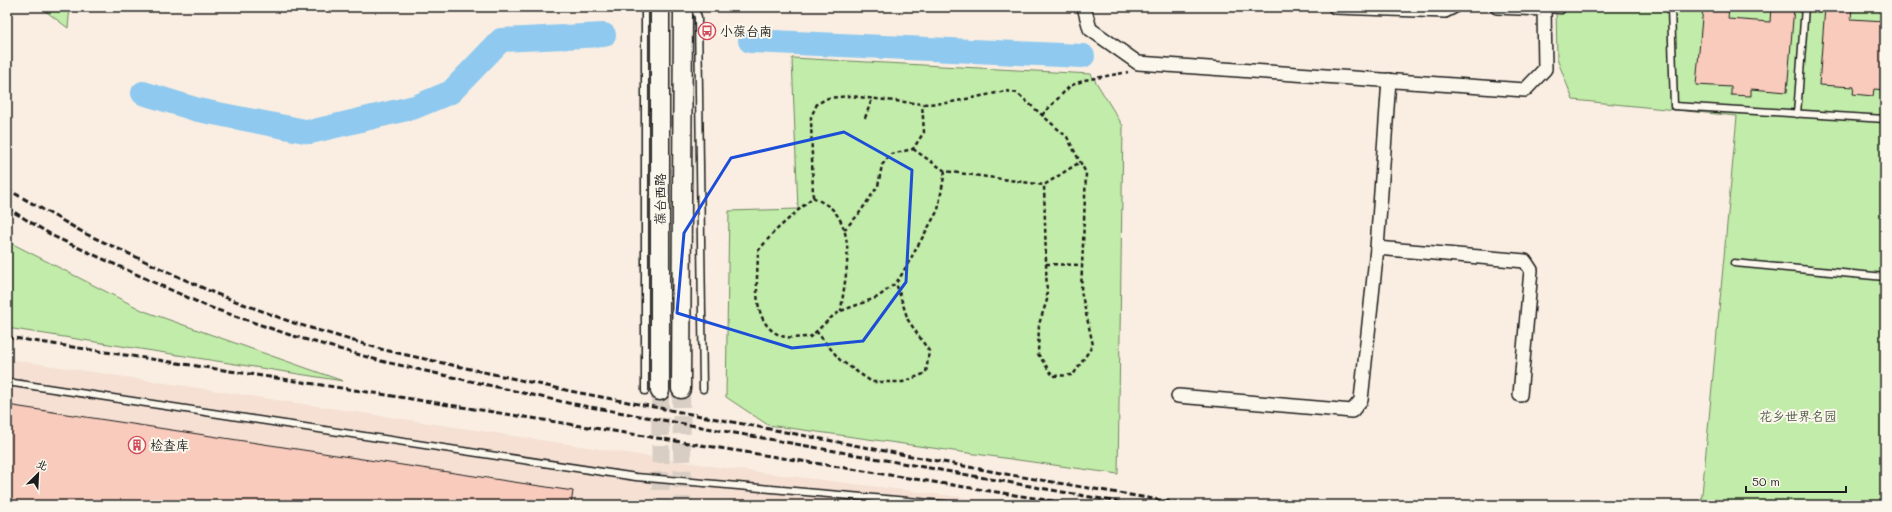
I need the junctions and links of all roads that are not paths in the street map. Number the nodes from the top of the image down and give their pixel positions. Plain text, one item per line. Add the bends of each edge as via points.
1 (645, 7) edge
2 (660, 7) edge
3 (683, 7) edge
4 (694, 7) edge
5 (1084, 7) edge
6 (1335, 7) edge
7 (1454, 7) edge
8 (1497, 7) edge
9 (1562, 7) edge
10 (1671, 7) edge
11 (1805, 7) edge
12 (1544, 9) junction
13 (1389, 80) junction
14 (1798, 114) junction
15 (1885, 119) edge
16 (1377, 248) junction
17 (1734, 263) dead end
18 (1885, 277) edge
19 (7, 382) edge
20 (681, 389) tunnel mouth
21 (703, 389) dead end
22 (653, 391) joint
23 (1520, 395) dead end
24 (1178, 396) dead end
25 (954, 505) edge

1 - 22 lane
2 - 22 street, 葆台西路
3 - 20 street, 葆台西路
4 - 21 lane via 698,17
5 - 13 street via 1090,29 1138,63
6 - 7 street via 1445,11
8 - 12 street
9 - 12 lane via 1561,10
10 - 14 lane via 1674,106
11 - 14 lane
12 - 13 street via 1545,68 1525,90
13 - 16 street
14 - 15 lane
16 - 23 street via 1525,261 1531,270
16 - 24 street via 1361,400 1352,411
17 - 18 lane
19 - 25 lane via 636,477

